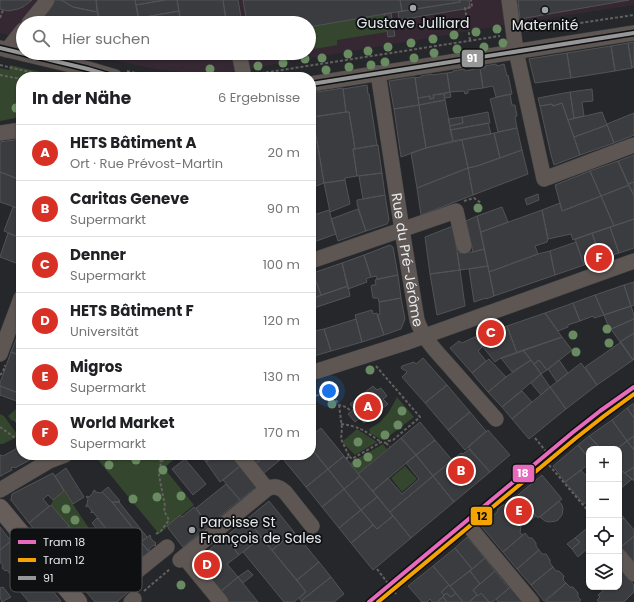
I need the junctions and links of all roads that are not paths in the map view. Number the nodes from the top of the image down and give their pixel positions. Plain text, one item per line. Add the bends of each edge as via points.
1 (47, 0) edge
2 (509, 4) edge
3 (34, 16) edge
4 (634, 33) edge
5 (16, 37) edge
6 (4, 49) edge
7 (516, 51) junction
8 (16, 52) edge
9 (50, 60) edge
10 (241, 60) edge
11 (98, 72) edge
12 (243, 72) edge
13 (378, 73) junction
14 (316, 83) edge
15 (16, 131) edge
16 (0, 133) edge
17 (634, 145) edge
18 (402, 230) junction
19 (464, 246) dead end
20 (316, 259) edge
21 (634, 262) edge
22 (16, 311) edge
23 (424, 336) junction
24 (0, 354) edge
25 (316, 373) edge
26 (496, 420) dead end
27 (52, 460) edge
28 (244, 460) edge
29 (267, 489) junction
30 (0, 490) edge
31 (0, 508) edge
32 (312, 526) dead end
33 (17, 528) edge
34 (472, 530) dead end
35 (167, 547) dead end
36 (622, 560) edge
37 (142, 569) edge
38 (634, 574) edge
39 (70, 592) edge
40 (78, 602) edge
41 (221, 602) edge
42 (532, 602) edge

1 - 3 street
2 - 7 street
4 - 7 street
5 - 6 street
6 - 8 street
7 - 13 street
7 - 17 street via 544,179
9 - 11 street
10 - 12 street
13 - 14 street
13 - 18 street, Rue du Pré-Jérôme
15 - 16 street
18 - 19 street via 456,211
18 - 20 street
18 - 23 street, Rue du Pré-Jérôme via 417,320
21 - 23 street
22 - 24 street
23 - 25 street via 342,370
23 - 26 street, Rue du Pré-Jérôme
27 - 30 street
28 - 29 street
29 - 32 street via 276,486 285,492
29 - 41 street via 182,559
31 - 33 main road
34 - 42 street
35 - 37 street
36 - 38 street
39 - 40 main road

